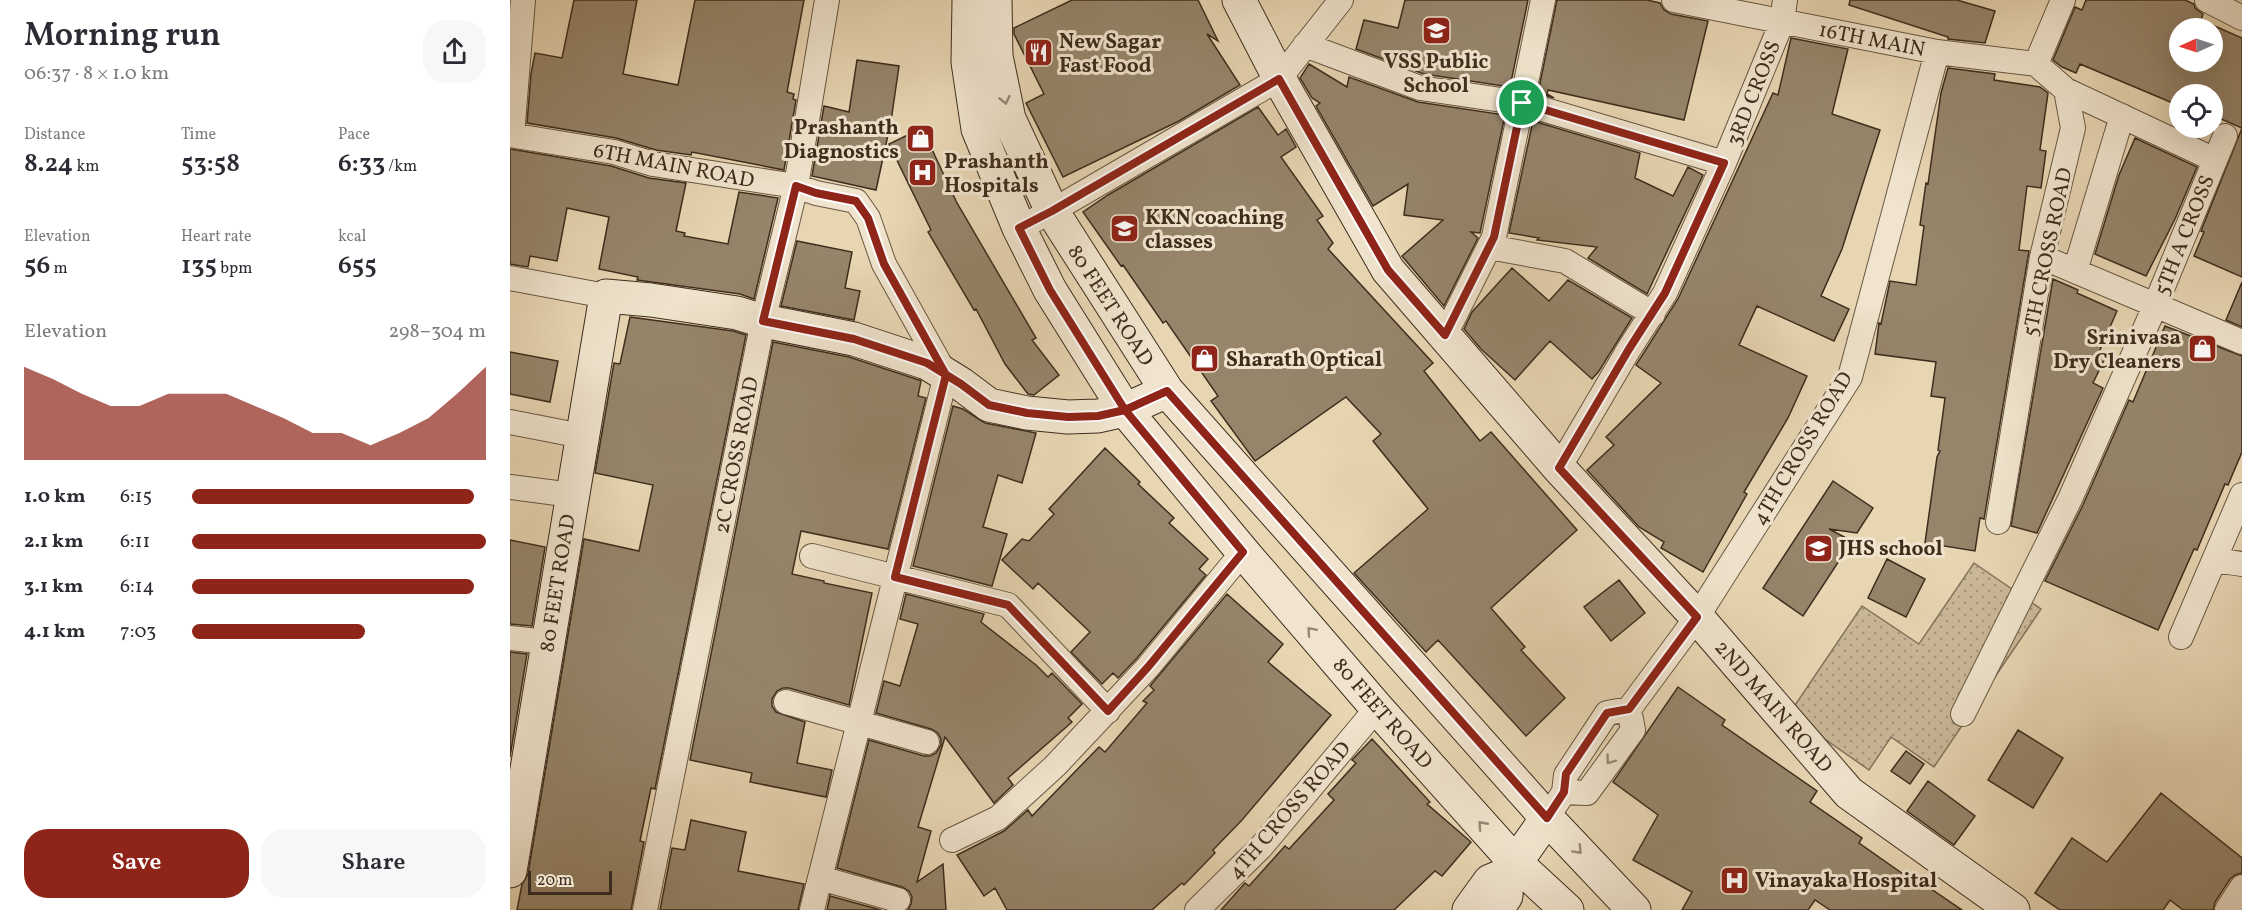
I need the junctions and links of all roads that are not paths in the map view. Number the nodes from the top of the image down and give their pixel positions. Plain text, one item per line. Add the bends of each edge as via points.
1 (523, 0) edge
2 (827, 0) edge
3 (969, 0) edge
4 (995, 0) edge
5 (1239, 0) edge
6 (1341, 0) edge
7 (1543, 0) edge
8 (1674, 0) edge
9 (2063, 0) edge
10 (2207, 0) edge
11 (1784, 11) edge
12 (2242, 18) edge
13 (1305, 45) junction
14 (1937, 52) junction
15 (982, 59) junction
16 (2036, 64) junction
17 (1279, 79) junction
18 (2067, 90) junction
19 (1522, 103) junction
20 (2122, 116) junction
21 (511, 135) edge
22 (2225, 136) dead end
23 (2215, 160) junction
24 (1724, 163) junction
25 (796, 186) junction
26 (1052, 211) junction
27 (1019, 228) junction
28 (1489, 248) junction
29 (2042, 257) junction
30 (2074, 271) junction
31 (510, 278) edge
32 (606, 296) junction
33 (2155, 306) junction
34 (1653, 314) junction
35 (763, 321) junction
36 (1445, 335) junction
37 (2242, 342) edge
38 (946, 375) junction
39 (1167, 391) junction
40 (1125, 410) junction
41 (510, 422) edge
42 (582, 436) junction
43 (1559, 468) junction
44 (510, 487) edge
45 (572, 495) junction
46 (2242, 495) edge
47 (1998, 522) dead end
48 (1243, 552) junction
49 (812, 556) dead end
50 (2214, 560) junction
51 (2242, 564) edge
52 (895, 577) junction
53 (1697, 617) junction
54 (2181, 637) dead end
55 (510, 638) edge
56 (548, 642) junction
57 (786, 702) dead end
58 (1377, 708) junction
59 (1108, 711) junction
60 (1963, 714) dead end
61 (859, 723) junction
62 (927, 742) dead end
63 (1556, 805) junction
64 (513, 832) edge
65 (951, 840) dead end
66 (1511, 868) junction
67 (510, 871) edge
68 (820, 878) junction
69 (2242, 887) edge
70 (898, 900) dead end
71 (645, 910) edge
72 (812, 910) edge
73 (1197, 910) edge
74 (1469, 910) edge
75 (1496, 910) edge
76 (1567, 910) edge
77 (1634, 910) edge
78 (2013, 910) edge
79 (2227, 910) edge

1 - 21 street
2 - 25 street, 2C CROSS ROAD
3 - 15 street, 80 FEET ROAD
4 - 15 street, 80 FEET ROAD
5 - 17 street, 2ND MAIN ROAD
6 - 13 street
7 - 19 street
8 - 11 street, 16TH MAIN
9 - 16 street
10 - 12 street
11 - 14 street, 16TH MAIN
11 - 24 street, 3RD CROSS
13 - 17 street
13 - 19 street via 1420,88
14 - 16 street, 16TH MAIN
14 - 53 street, 4TH CROSS ROAD via 1850,377
15 -> 26 street, 80 FEET ROAD
15 - 27 street, 80 FEET ROAD via 978,129
16 - 18 street
17 - 26 street
17 - 36 street, 2ND MAIN ROAD via 1388,270
18 - 20 street
18 - 29 street, 5TH CROSS ROAD via 2073,128
19 - 24 street
19 - 28 street
20 - 23 street
20 - 30 street
21 - 25 street, 6TH MAIN ROAD via 614,152 653,164
22 - 23 street, 5TH A CROSS
23 - 33 street, 5TH A CROSS
24 - 34 street, 3RD CROSS
25 - 35 street, 2C CROSS ROAD
25 - 38 street, 6TH MAIN ROAD via 856,201 868,218 884,264
26 - 27 street
26 - 39 street, 80 FEET ROAD
27 - 40 street, 80 FEET ROAD via 1050,290
28 - 34 street via 1565,261
28 - 36 street
29 - 30 street
29 - 47 street, 5TH CROSS ROAD
30 - 33 street
31 - 32 street
32 - 35 street via 737,313
32 - 42 street, 80 FEET ROAD
33 - 37 street
33 - 60 street, 5TH A CROSS via 2070,499
34 - 43 street, 3RD CROSS
35 - 38 street via 854,339 927,363
35 - 71 street, 2C CROSS ROAD
36 - 43 street, 2ND MAIN ROAD
38 - 40 street via 989,405 1027,413 1068,417
38 - 52 street
39 - 40 street
39 - 63 street, 80 FEET ROAD
40 - 48 street, 80 FEET ROAD
41 - 42 street
42 - 45 street, 80 FEET ROAD
43 - 53 street, 2ND MAIN ROAD
44 - 45 street
45 - 56 street, 80 FEET ROAD
46 - 50 street
58 -> 48 street, 80 FEET ROAD
48 - 59 street
49 - 52 street
50 - 51 street
50 - 54 street
52 - 59 street via 1008,605
52 - 61 street
53 - 63 street, 4TH CROSS ROAD via 1629,709 1607,713 1566,774
53 - 78 street, 2ND MAIN ROAD via 1849,793
55 - 56 street
56 - 64 street, 80 FEET ROAD
57 - 61 street
66 -> 58 street, 80 FEET ROAD
58 - 73 street, 4TH CROSS ROAD via 1261,847
59 - 65 street via 1056,766 998,818
61 - 62 street
61 - 68 street
63 - 66 street
63 -> 77 street, 80 FEET ROAD
64 - 67 street, 80 FEET ROAD
66 - 74 street via 1490,881
66 - 75 street via 1506,896
66 - 76 street, 80 FEET ROAD
68 - 70 street
68 - 72 street
69 - 79 street

